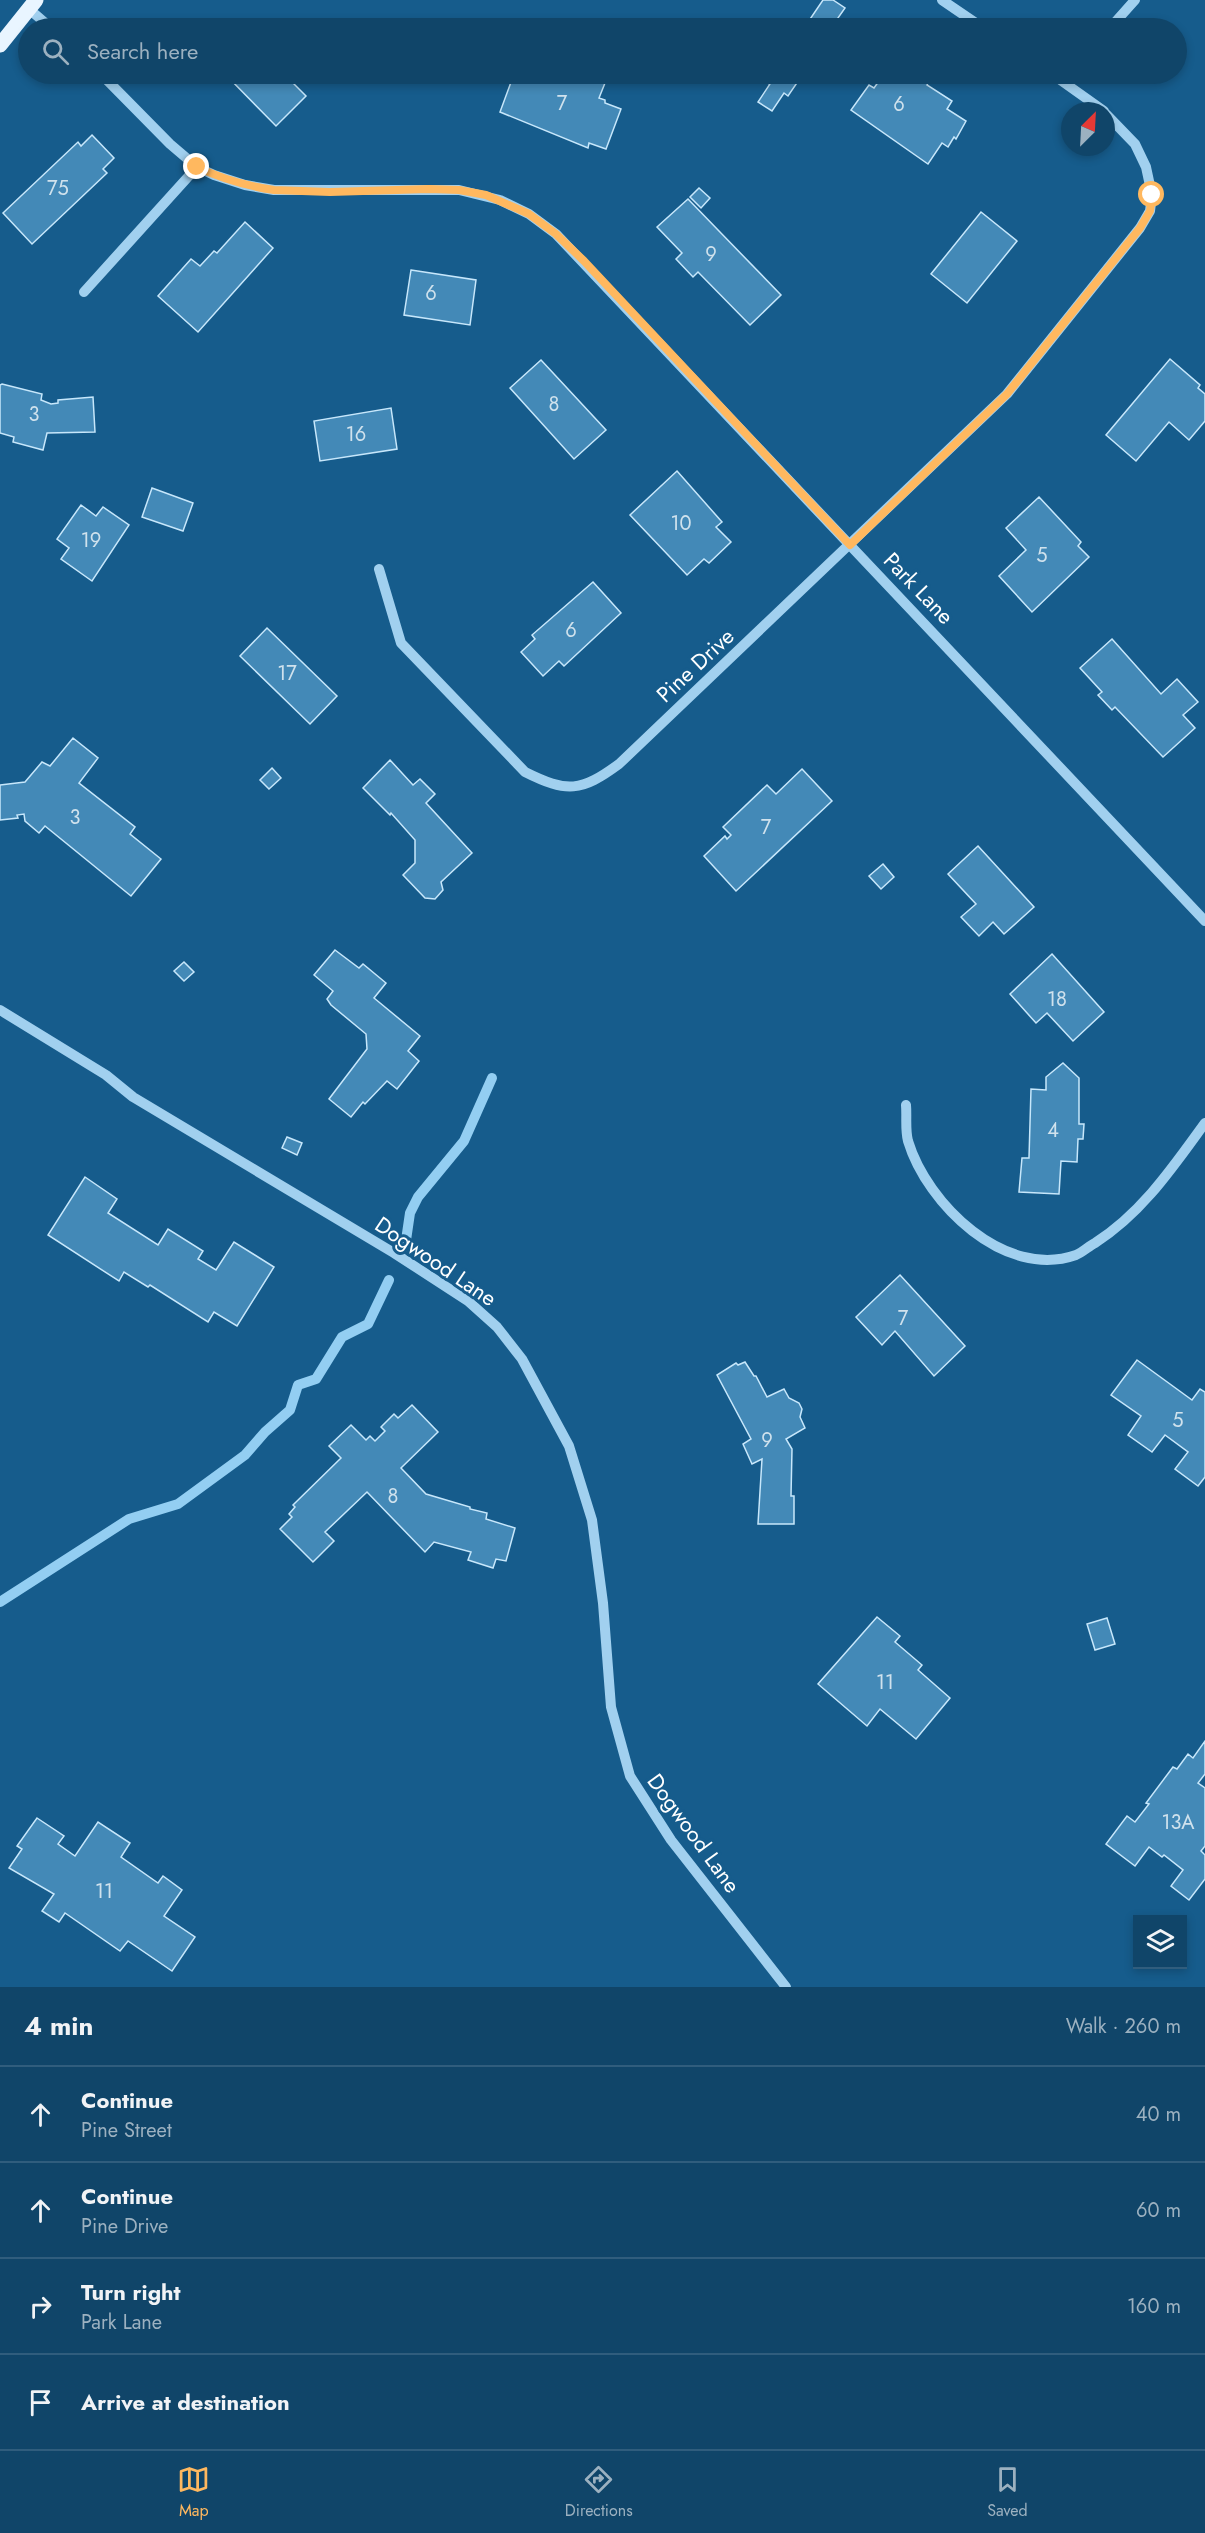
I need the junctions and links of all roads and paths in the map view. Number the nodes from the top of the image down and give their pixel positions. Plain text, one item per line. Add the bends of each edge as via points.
1 (942, 0) edge
2 (1135, 0) edge
3 (32, 5) edge
4 (22, 18) edge
5 (43, 18) edge
6 (968, 18) edge
7 (1119, 18) edge
8 (18, 22) edge
9 (0, 45) edge
10 (111, 84) edge
11 (1076, 84) edge
12 (1095, 102) edge
13 (1115, 123) edge
14 (197, 167) junction
15 (84, 292) dead end
16 (850, 545) junction
17 (379, 569) dead end
18 (1205, 921) edge
19 (0, 1010) edge
20 (906, 1105) dead end
21 (1205, 1123) edge
22 (786, 1987) edge

1 - 6 street
2 - 7 street
3 - 4 main road
3 - 5 street
8 - 9 main road
10 - 14 street, Park Lane
11 - 12 street, Pine Drive
13 - 16 street, Pine Drive via 1135,144 1146,167 1152,195 1150,211 1140,228 1007,394
14 - 15 street
14 - 16 street, Park Lane via 274,190 459,190 500,200 529,214 584,261
16 - 17 street, Pine Drive via 619,764 575,788 552,785 525,772 401,643
16 - 18 street, Park Lane
19 - 22 street, Dogwood Lane via 106,1075 133,1097 468,1301 522,1359 569,1446 592,1520 611,1707 630,1776 671,1840
20 - 21 street via 908,1140 934,1194 963,1224 1003,1251 1047,1259 1077,1254 1118,1228 1164,1180

